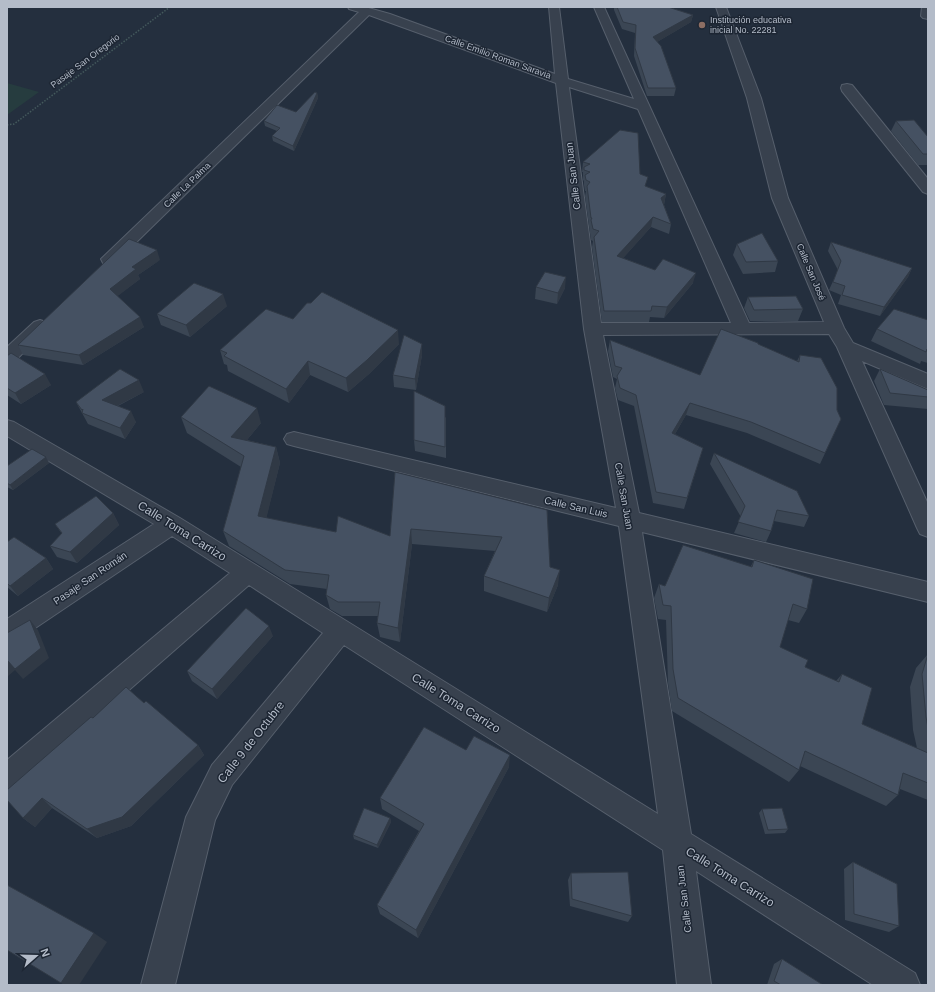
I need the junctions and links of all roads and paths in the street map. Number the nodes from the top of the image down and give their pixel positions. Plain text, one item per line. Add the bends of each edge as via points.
1 (170, 7) edge
2 (554, 7) edge
3 (599, 7) edge
4 (721, 7) edge
5 (360, 9) edge
6 (387, 12) edge
7 (562, 80) junction
8 (847, 88) dead end
9 (644, 107) junction
10 (7, 125) edge
11 (928, 189) edge
12 (98, 270) edge
13 (53, 314) edge
14 (742, 328) junction
15 (835, 328) junction
16 (593, 330) junction
17 (846, 347) junction
18 (7, 358) edge
19 (928, 382) edge
20 (7, 427) edge
21 (294, 439) dead end
22 (629, 519) junction
23 (172, 524) junction
24 (928, 528) edge
25 (248, 572) junction
26 (928, 592) edge
27 (341, 630) junction
28 (7, 633) edge
29 (7, 778) edge
30 (677, 843) junction
31 (158, 985) edge
32 (694, 985) edge
33 (903, 985) edge

1 - 10 path, Pasaje San Oregorio via 14,124
2 - 7 street, Calle San Juan
3 - 9 street
4 - 15 street, Calle San José via 754,98 780,198
5 - 6 street, Calle Emilio Roman Saravia
5 - 12 street, Calle La Palma
6 - 7 street, Calle Emilio Roman Saravia
7 - 9 street, Calle Emilio Roman Saravia
7 - 16 street, Calle San Juan
8 - 11 street
9 - 14 street
13 - 18 street
14 - 15 street
14 - 16 street
15 - 17 street, Calle San José
16 - 22 street, Calle San Juan
17 - 19 street
17 - 24 street, Calle San José
20 - 23 street, Calle Toma Carrizo
21 - 22 street, Calle San Luis
22 - 26 street, Calle San Luis
22 - 30 street, Calle San Juan
23 - 25 street, Calle Toma Carrizo
23 - 28 street, Pasaje San Román
25 - 27 street, Calle Toma Carrizo
25 - 29 street
27 - 30 street, Calle Toma Carrizo
27 - 31 street, Calle 9 de Octubre via 222,776 201,817
30 - 32 street, Calle San Juan
30 - 33 street, Calle Toma Carrizo

